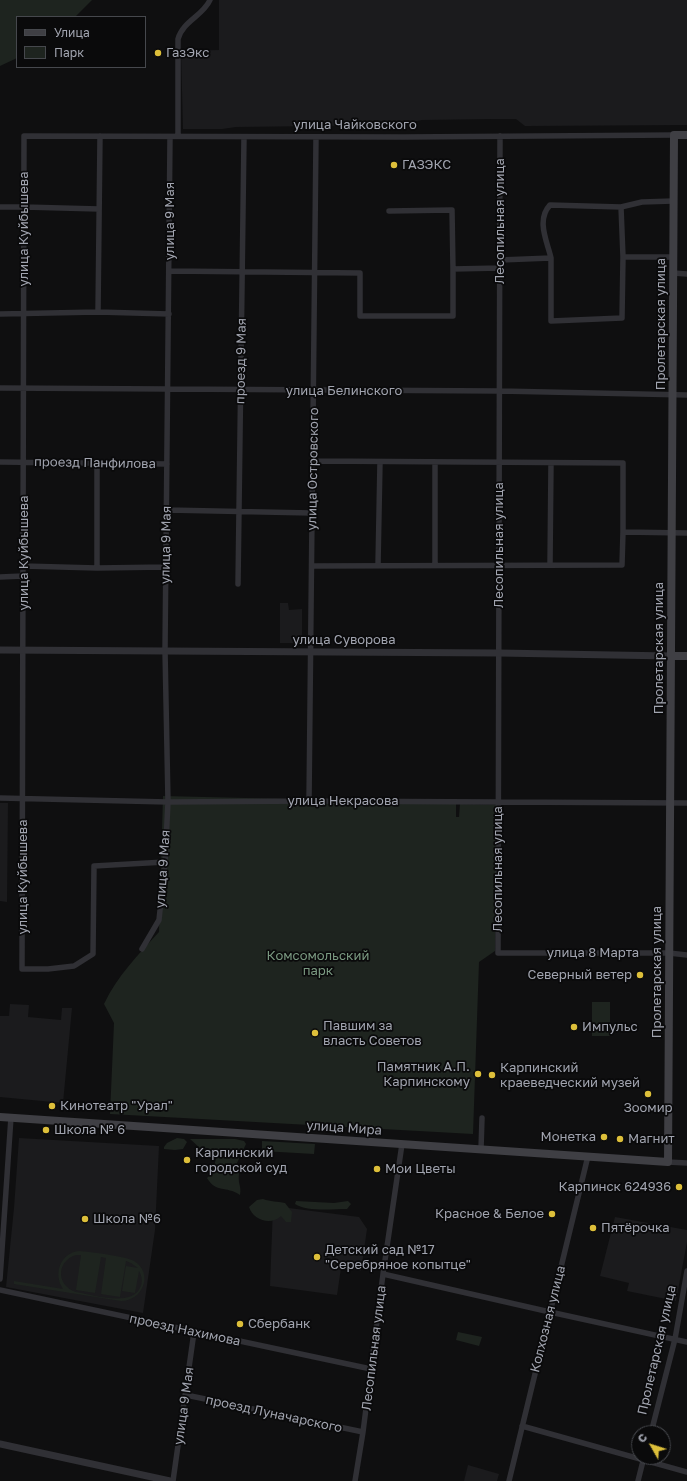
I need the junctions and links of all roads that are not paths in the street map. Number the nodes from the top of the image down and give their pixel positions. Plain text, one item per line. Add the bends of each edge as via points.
1 (210, 0) edge
2 (674, 135) junction
3 (687, 135) edge
4 (24, 136) joint
5 (100, 136) junction
6 (170, 136) junction
7 (178, 136) junction
8 (500, 136) junction
9 (244, 137) junction
10 (316, 137) junction
11 (673, 201) junction
12 (24, 207) junction
13 (621, 207) junction
14 (0, 208) edge
15 (99, 209) junction
16 (389, 211) dead end
17 (623, 257) junction
18 (550, 258) junction
19 (673, 258) junction
20 (500, 260) junction
21 (453, 268) junction
22 (500, 268) junction
23 (169, 271) junction
24 (242, 272) junction
25 (316, 274) junction
26 (673, 274) junction
27 (687, 274) edge
28 (98, 312) junction
29 (0, 314) edge
30 (24, 314) junction
31 (169, 314) junction
32 (0, 388) edge
33 (24, 388) junction
34 (168, 388) junction
35 (241, 390) junction
36 (314, 391) junction
37 (500, 391) junction
38 (672, 394) junction
39 (687, 394) edge
40 (313, 461) junction
41 (0, 462) edge
42 (24, 462) junction
43 (380, 462) junction
44 (434, 462) junction
45 (499, 463) junction
46 (551, 463) junction
47 (97, 464) junction
48 (167, 464) junction
49 (167, 510) junction
50 (239, 512) junction
51 (312, 513) junction
52 (623, 532) junction
53 (676, 532) junction
54 (687, 533) edge
55 (378, 565) junction
56 (435, 565) junction
57 (499, 565) junction
58 (550, 565) junction
59 (24, 566) junction
60 (312, 566) junction
61 (166, 567) junction
62 (97, 568) junction
63 (23, 576) junction
64 (0, 577) edge
65 (238, 584) dead end
66 (0, 650) edge
67 (23, 650) junction
68 (166, 650) junction
69 (311, 652) junction
70 (499, 653) junction
71 (671, 656) junction
72 (687, 656) edge
73 (0, 798) edge
74 (23, 798) junction
75 (309, 801) junction
76 (168, 802) junction
77 (498, 802) junction
78 (670, 803) junction
79 (687, 803) edge
80 (165, 862) junction
81 (142, 949) dead end
82 (498, 953) joint
83 (669, 953) junction
84 (687, 955) edge
85 (0, 1117) edge
86 (11, 1117) junction
87 (482, 1118) dead end
88 (402, 1144) junction
89 (481, 1149) junction
90 (588, 1156) junction
91 (668, 1162) junction
92 (687, 1163) edge
93 (687, 1271) edge
94 (383, 1274) junction
95 (0, 1279) edge
96 (0, 1290) edge
97 (550, 1312) junction
98 (194, 1332) junction
99 (675, 1339) junction
100 (687, 1342) edge
101 (370, 1369) junction
102 (186, 1395) junction
103 (653, 1425) edge
104 (522, 1426) junction
105 (363, 1432) junction
106 (0, 1444) edge
107 (631, 1455) edge
108 (642, 1465) edge
109 (666, 1465) edge
110 (687, 1472) edge
111 (170, 1481) edge
112 (173, 1481) edge
113 (355, 1481) edge
114 (509, 1481) edge
115 (638, 1481) edge

1 - 7 street via 208,5 184,27 178,39
2 - 3 main road, улица Чайковского
2 - 8 street, улица Чайковского
2 - 11 main road, Пролетарская улица
4 - 5 street, улица Чайковского
4 - 12 street, улица Куйбышева
5 - 6 street, улица Чайковского
5 - 15 street
6 - 7 street, улица Чайковского
6 - 23 street, улица 9 Мая
7 - 9 street, улица Чайковского
8 - 10 street, улица Чайковского
8 - 20 street, Лесопильная улица
9 - 10 street, улица Чайковского
9 - 24 street, проезд 9 Мая
10 - 25 street, улица Островского
11 - 13 street via 642,202
11 - 19 main road, Пролетарская улица
12 - 14 street
12 - 15 street
12 - 30 street, улица Куйбышева
13 - 17 street
13 - 18 street via 550,205 542,218
15 - 28 street
16 - 21 street via 452,210
17 - 18 street via 622,318 551,321
17 - 19 street
18 - 20 street
19 - 26 main road, Пролетарская улица
20 - 22 street, Лесопильная улица
21 - 22 street
21 - 25 street via 453,316 360,316 360,273
22 - 37 street, Лесопильная улица
23 - 24 street
23 - 31 street, улица 9 Мая
24 - 25 street
24 - 35 street, проезд 9 Мая
25 - 36 street, улица Островского
26 - 27 street
26 - 38 main road, Пролетарская улица
28 - 30 street
28 - 31 street
29 - 30 street
30 - 33 street, улица Куйбышева
31 - 34 street, улица 9 Мая
32 - 33 street, улица Белинского
33 - 34 street, улица Белинского
33 - 42 street, улица Куйбышева
34 - 35 street, улица Белинского
34 - 48 street, улица 9 Мая
35 - 36 street, улица Белинского
35 - 50 street, проезд 9 Мая
36 - 37 street, улица Белинского
36 - 40 street, улица Островского
37 - 38 street, улица Белинского
37 - 45 street, Лесопильная улица
38 - 39 street, улица Белинского
38 - 53 main road, Пролетарская улица
40 - 43 street
40 - 51 street, улица Островского
41 - 42 street, проезд Панфилова
42 - 47 street, проезд Панфилова
42 - 59 street, улица Куйбышева
43 - 44 street
43 - 55 street
44 - 45 street
44 - 56 street
45 - 46 street
45 - 57 street, Лесопильная улица
46 - 52 street via 623,463
46 - 58 street
47 - 48 street, проезд Панфилова
47 - 62 street
48 - 49 street, улица 9 Мая
49 - 50 street
49 - 61 street, улица 9 Мая
50 - 51 street
50 - 65 street, проезд 9 Мая
51 - 60 street, улица Островского
52 - 53 street
52 - 58 street via 622,565
53 - 54 street
53 - 71 main road, Пролетарская улица
55 - 56 street
55 - 60 street
56 - 57 street
57 - 58 street
57 - 70 street, Лесопильная улица
59 - 62 street
59 - 63 street, улица Куйбышева
60 - 69 street, улица Островского
61 - 62 street
61 - 68 street, улица 9 Мая
63 - 64 street
63 - 67 street, улица Куйбышева
66 - 67 street, улица Суворова
67 - 68 street, улица Суворова
67 - 74 street, улица Куйбышева
68 - 69 street, улица Суворова
68 - 76 street, улица 9 Мая
69 - 70 street, улица Суворова
69 - 75 street, улица Островского
70 - 71 street, улица Суворова
70 - 77 street, Лесопильная улица
71 - 72 main road, улица Суворова
71 - 78 main road, Пролетарская улица
73 - 74 street, улица Некрасова
74 - 76 street, улица Некрасова
74 - 80 street, улица Куйбышева via 22,969 74,966 93,954 94,866
75 - 76 street, улица Некрасова
75 - 77 street, улица Некрасова
76 - 80 street, улица 9 Мая
77 - 78 street, улица Некрасова
77 - 82 street, Лесопильная улица
78 - 79 street, улица Некрасова
78 - 83 main road, Пролетарская улица
80 - 81 street, улица 9 Мая via 159,920
82 - 83 street, улица 8 Марта
83 - 84 street, улица 8 Марта
83 - 91 main road, Пролетарская улица
85 - 86 main road, улица Мира
86 - 88 main road, улица Мира
86 - 95 street
87 - 89 street
88 - 89 main road, улица Мира
88 - 94 street, Лесопильная улица
89 - 90 main road, улица Мира
90 - 91 main road, улица Мира
90 - 97 street, Колхозная улица
91 - 92 street, улица Мира
93 - 99 street, Пролетарская улица
94 - 97 street
94 - 101 street, Лесопильная улица
96 - 98 street, проезд Нахимова
97 - 99 street
97 - 104 street, Колхозная улица
98 - 101 street, проезд Нахимова
98 - 102 street, улица 9 Мая
99 - 100 street
99 - 103 street, Пролетарская улица
101 - 105 street, Лесопильная улица
102 - 105 street, проезд Луначарского
102 - 112 street, улица 9 Мая
104 - 107 street
104 - 114 street, Колхозная улица
105 - 113 street, Лесопильная улица
106 - 111 street
108 - 115 street
109 - 110 street

